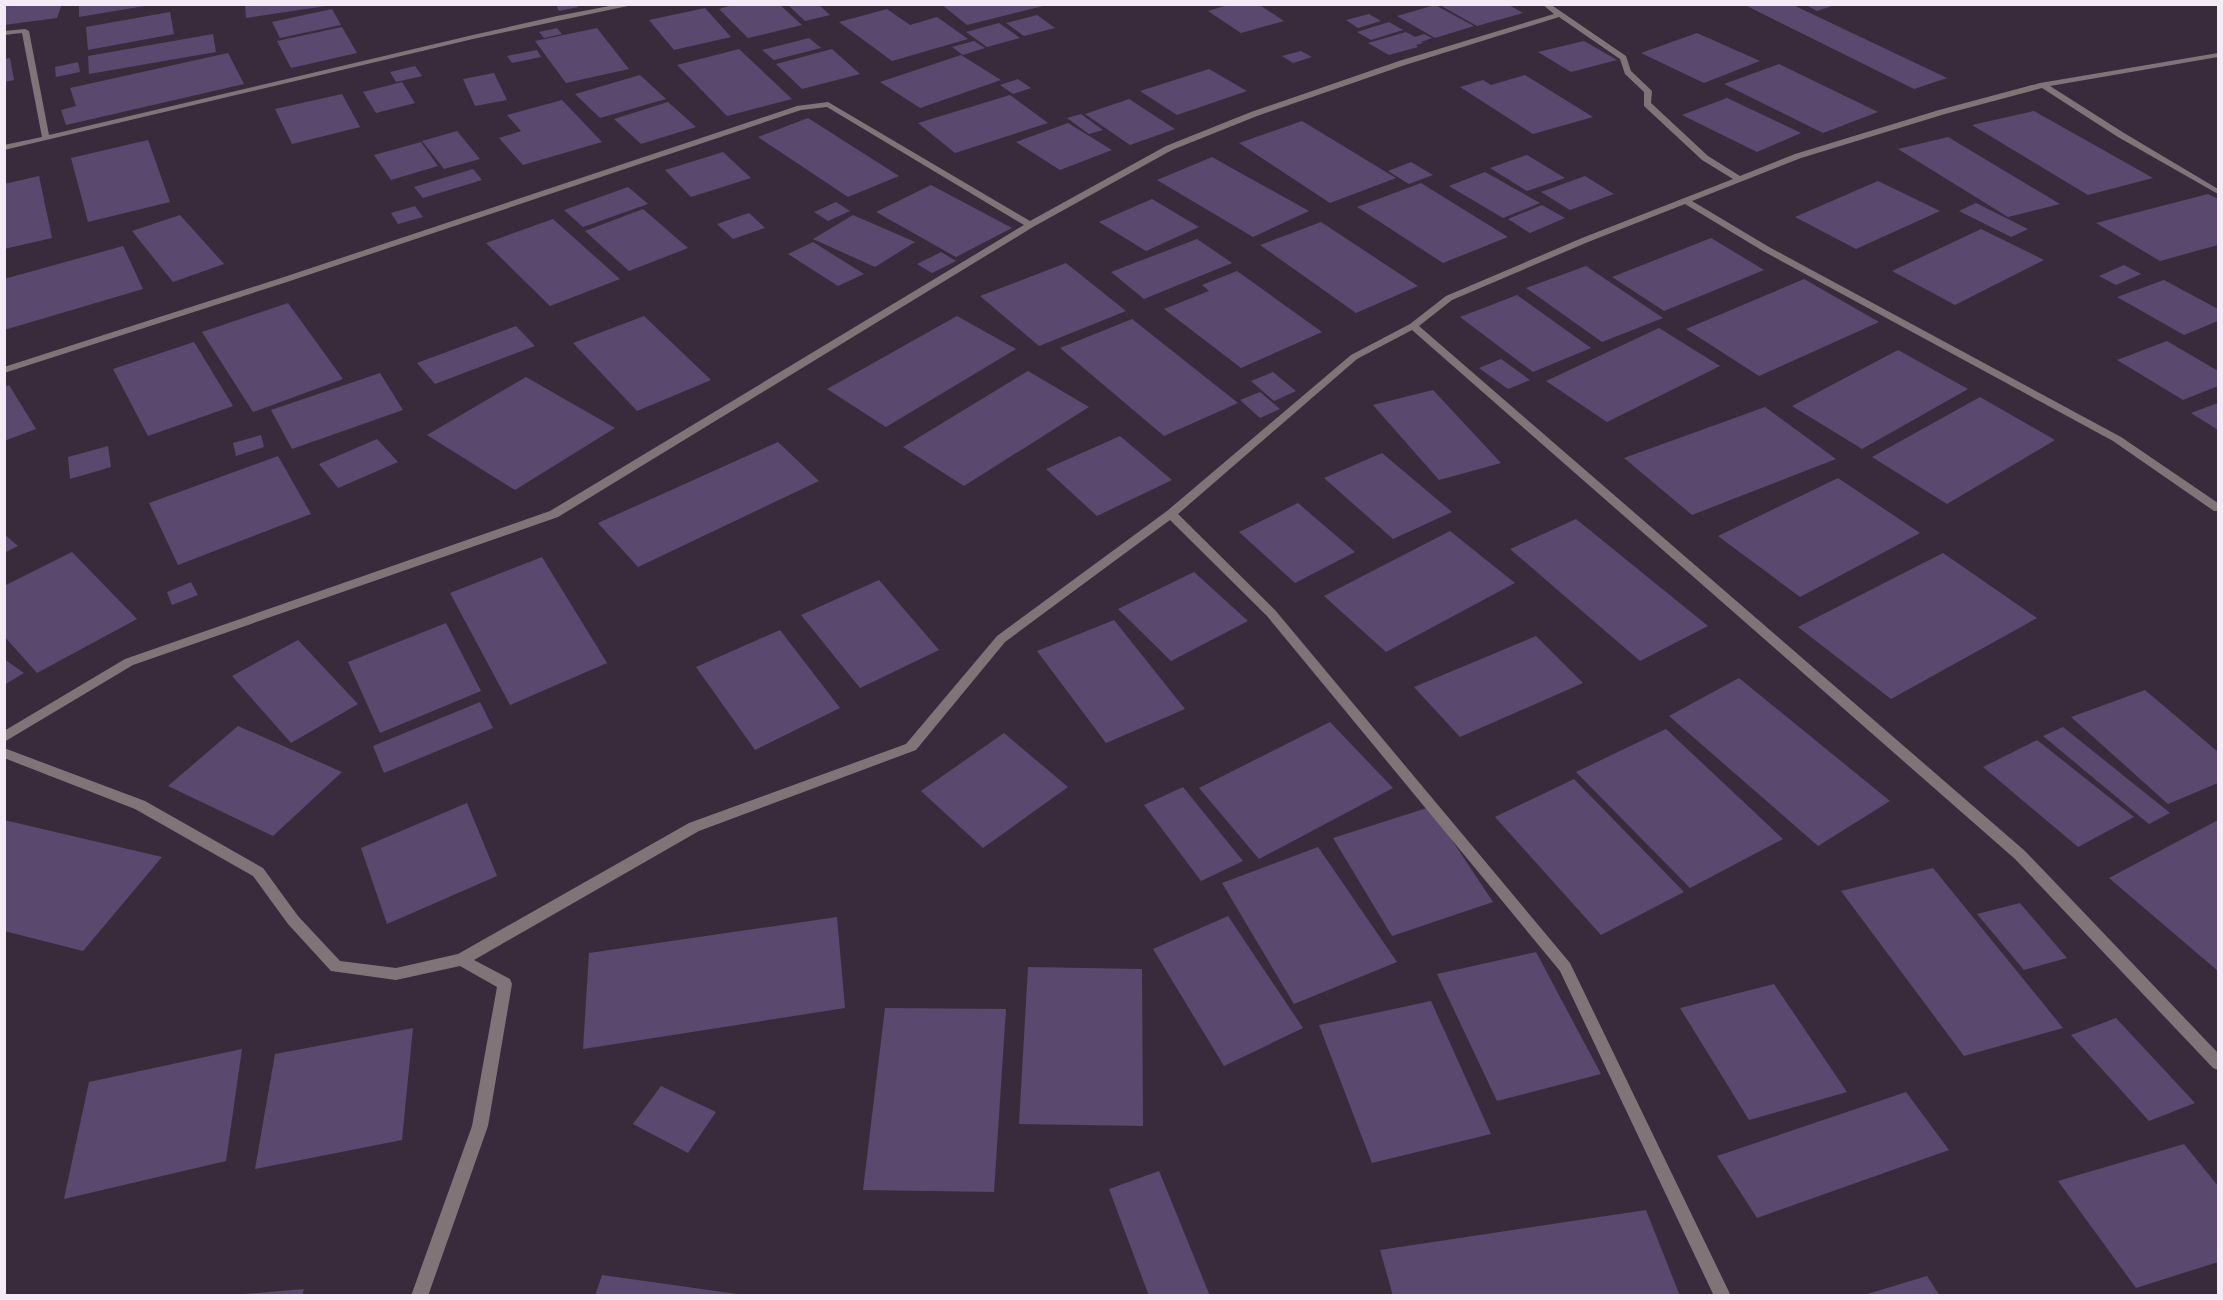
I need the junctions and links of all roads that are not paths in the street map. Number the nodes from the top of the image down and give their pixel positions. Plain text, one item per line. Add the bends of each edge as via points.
1 (634, 4) edge
2 (1545, 4) edge
3 (1560, 14) junction
4 (4, 33) edge
5 (2218, 55) edge
6 (2043, 85) junction
7 (46, 138) junction
8 (4, 148) edge
9 (1739, 180) junction
10 (2218, 192) edge
11 (1687, 201) junction
12 (1030, 225) junction
13 (1413, 326) junction
14 (4, 370) edge
15 (2218, 508) edge
16 (1171, 514) junction
17 (4, 737) edge
18 (4, 753) edge
19 (460, 960) junction
20 (2218, 1063) edge
21 (419, 1296) edge
22 (1724, 1296) edge

1 - 7 street via 536,23
2 - 3 street
3 - 9 street via 1623,58 1628,72 1648,91 1647,104 1705,158
3 - 12 street via 1402,63 1169,147
4 - 7 street via 25,31
5 - 6 street
6 - 9 street via 1798,156
6 - 10 street
7 - 8 street
9 - 11 street
11 - 13 street via 1449,298
11 - 15 street via 1766,249 2116,439
12 - 14 street via 828,104 809,106
12 - 17 street via 554,514 129,662
13 - 16 street via 1354,357
13 - 20 street via 2020,855
16 - 19 street via 1001,639 911,747 694,827
16 - 22 street via 1271,613 1565,966
18 - 19 street via 140,805 258,872 293,920 336,967 396,974
19 - 21 street via 505,984 480,1126

